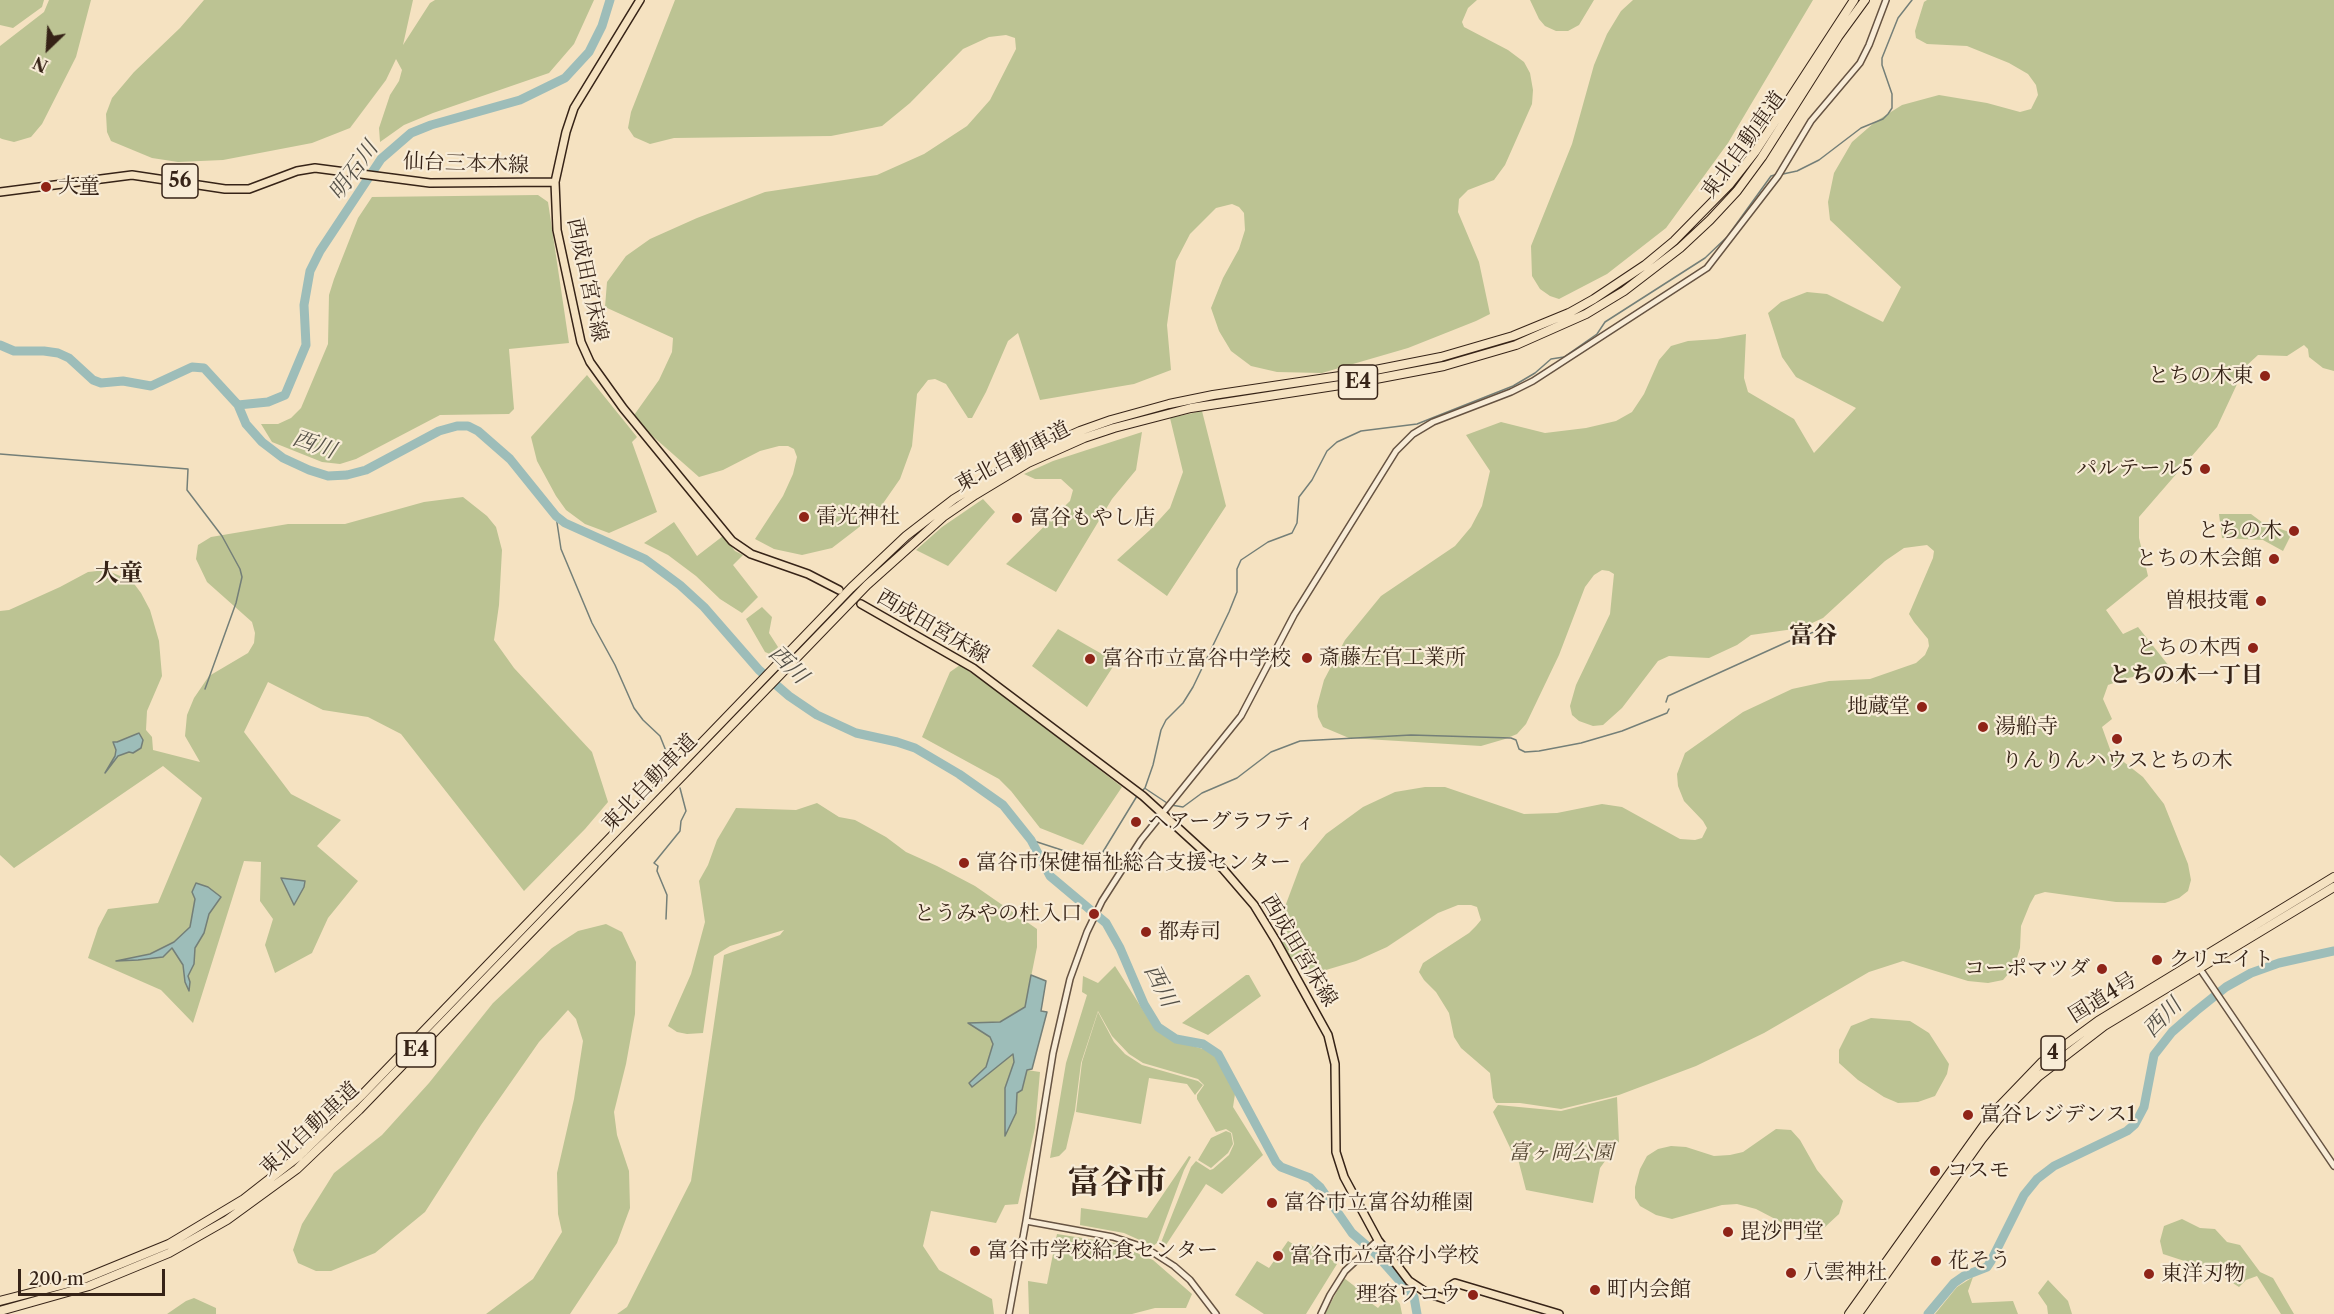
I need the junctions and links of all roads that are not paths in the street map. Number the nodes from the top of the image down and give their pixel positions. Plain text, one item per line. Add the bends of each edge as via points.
1 (640, 0) edge
2 (1854, 0) edge
3 (1865, 0) edge
4 (1886, 0) edge
5 (555, 182) junction
6 (0, 192) edge
7 (839, 590) dead end
8 (861, 604) dead end
9 (779, 669) junction
10 (762, 687) junction
11 (1162, 813) junction
12 (2334, 877) edge
13 (2334, 887) edge
14 (2198, 965) junction
15 (2334, 1166) edge
16 (1026, 1221) junction
17 (1376, 1242) junction
18 (0, 1302) edge
19 (0, 1311) edge
20 (1009, 1314) edge
21 (1216, 1314) edge
22 (1321, 1314) edge
23 (1560, 1314) edge
24 (1849, 1314) edge
25 (1858, 1314) edge

1 - 5 main road, 仙台三本木線 via 574,108
2 - 9 highway, 東北自動車道 / E4 via 1755,152 1729,185 1674,241 1607,291 1542,325 1477,348 1402,366 1177,402 1111,420 1052,443 998,470 937,511 881,560
3 - 9 highway, 東北自動車道 / E4 via 1737,191 1680,248 1612,299 1560,327 1480,357 1404,374 1172,412 1055,450 1003,477 943,517
4 - 11 street via 1864,57 1811,121 1780,174 1707,268 1533,381 1432,422 1403,443 1387,462 1294,615 1237,722
5 - 6 main road, 仙台三本木線 / 56 via 430,183 324,168 306,169 259,187 238,190 132,175
5 - 7 main road, 西成田宮床線 via 557,230 581,342 590,362 732,541 751,554 808,574
8 - 11 main road, 西成田宮床線 via 973,668
9 - 10 highway, 東北自動車道 / E4
10 - 18 highway, 東北自動車道 / E4 via 355,1102 271,1180 199,1228 144,1256 81,1280
10 - 19 highway, 東北自動車道 / E4 via 359,1110 275,1186 204,1235 148,1263 89,1286
11 - 16 street via 1127,859 1102,902 1073,968 1053,1053
11 - 17 main road, 西成田宮床線 via 1223,869 1254,905 1328,1035 1335,1064 1336,1152
12 - 14 highway, 国道4号 / 4
13 - 14 highway, 国道4号 / 4
14 - 15 street
14 - 24 highway, 国道4号 / 4 via 2073,1038 2025,1078 1976,1135
14 - 25 highway, 国道4号 / 4 via 2076,1046 2022,1092 1966,1161
16 - 20 street
16 - 21 street via 1113,1237 1146,1248 1190,1280
17 - 22 street via 1338,1280
17 - 23 main road, 西成田宮床線 via 1409,1281 1427,1293 1445,1299 1455,1283

